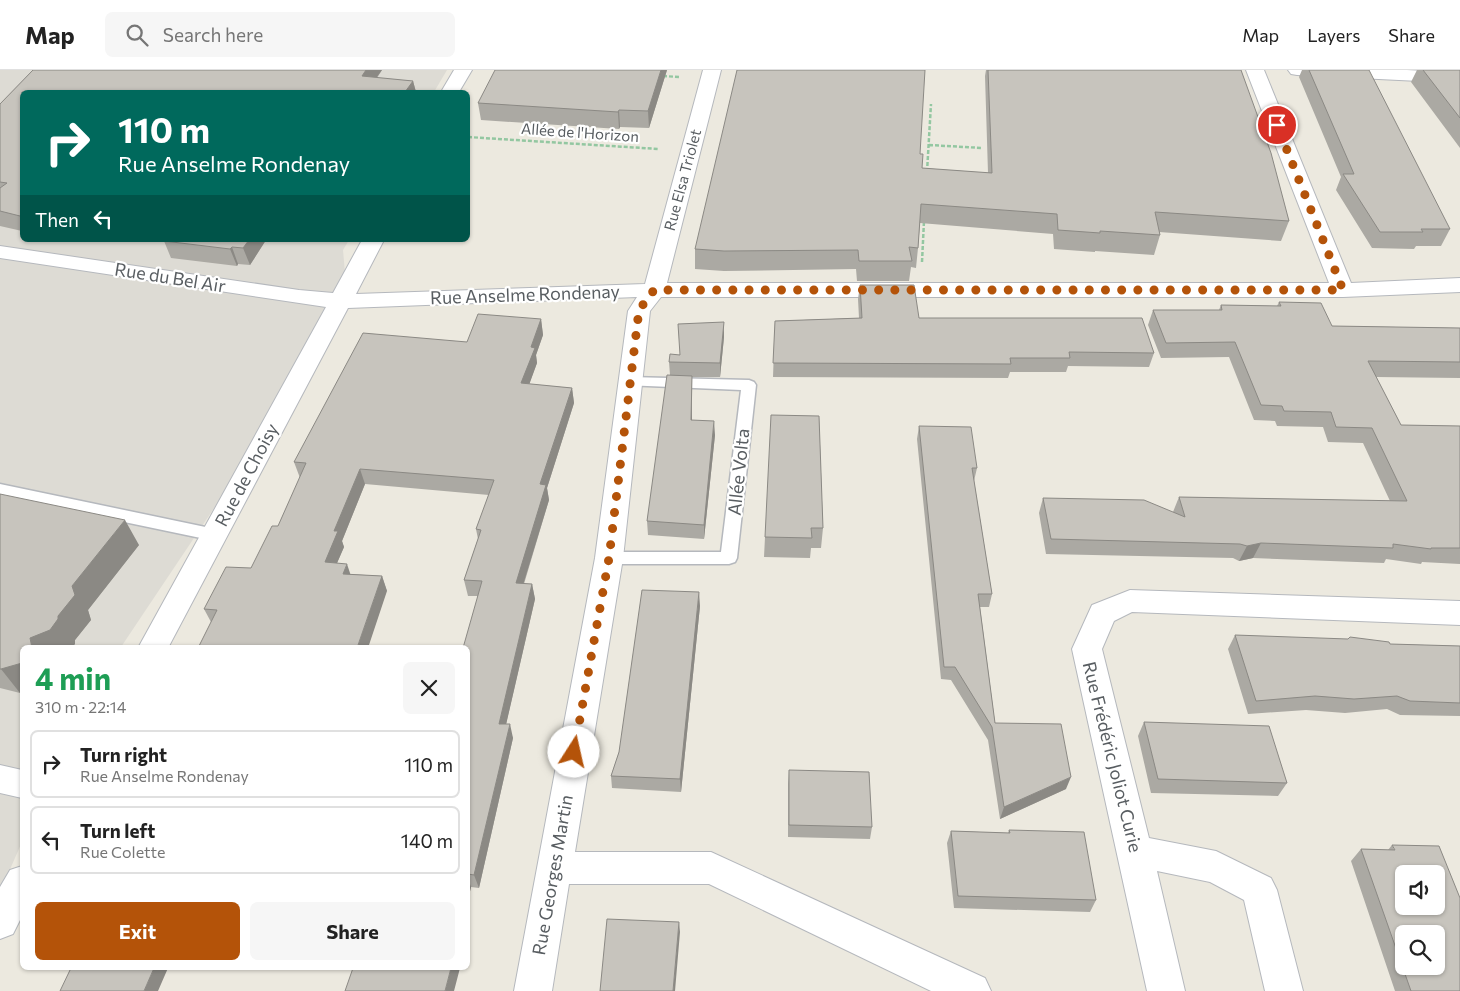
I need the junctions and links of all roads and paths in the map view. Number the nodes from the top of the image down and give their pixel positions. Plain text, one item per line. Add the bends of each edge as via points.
1 (463, 70) edge
2 (1255, 70) edge
3 (1296, 70) edge
4 (711, 74) edge
5 (663, 76) dead end
6 (1460, 78) edge
7 (451, 90) edge
8 (931, 104) dead end
9 (470, 137) edge
10 (929, 145) junction
11 (982, 148) dead end
12 (690, 151) junction
13 (927, 174) edge
14 (925, 212) edge
15 (372, 242) edge
16 (0, 252) edge
17 (1460, 285) edge
18 (654, 290) junction
19 (920, 290) junction
20 (1343, 290) junction
21 (340, 301) junction
22 (629, 382) junction
23 (0, 490) edge
24 (215, 535) junction
25 (609, 558) junction
26 (1460, 613) edge
27 (155, 645) edge
28 (0, 779) edge
29 (20, 784) edge
30 (1135, 851) junction
31 (554, 868) junction
32 (20, 886) edge
33 (0, 922) edge
34 (533, 991) edge
35 (972, 991) edge
36 (1166, 991) edge
37 (1284, 991) edge

1 - 7 street
2 - 20 street
3 - 6 street
4 - 5 path
4 - 12 street, Rue Elsa Triolet
8 - 10 path
9 - 12 path, Allée de l'Horizon
10 - 11 path
10 - 13 path
12 - 18 street, Rue Elsa Triolet
14 - 19 path
15 - 21 street, Rue de Choisy
16 - 21 street, Rue du Bel Air
17 - 20 street, Rue Anselme Rondenay
18 - 19 street, Rue Anselme Rondenay
18 - 21 street, Rue Anselme Rondenay
18 - 22 street, Rue Georges Martin via 639,310
19 - 20 street, Rue Anselme Rondenay
21 - 24 street, Rue de Choisy
22 - 25 street, Rue Georges Martin
22 - 25 lane, Allée Volta via 749,385 729,558
23 - 24 lane
24 - 27 street, Rue de Choisy
25 - 31 street, Rue Georges Martin
26 - 30 street, Rue Frédéric Joliot Curie via 1130,601 1102,613 1086,649
28 - 29 street
30 - 36 street, Rue Frédéric Joliot Curie
30 - 37 street via 1216,866 1259,890
31 - 34 street, Rue Georges Martin
31 - 35 street via 711,868
32 - 33 street

